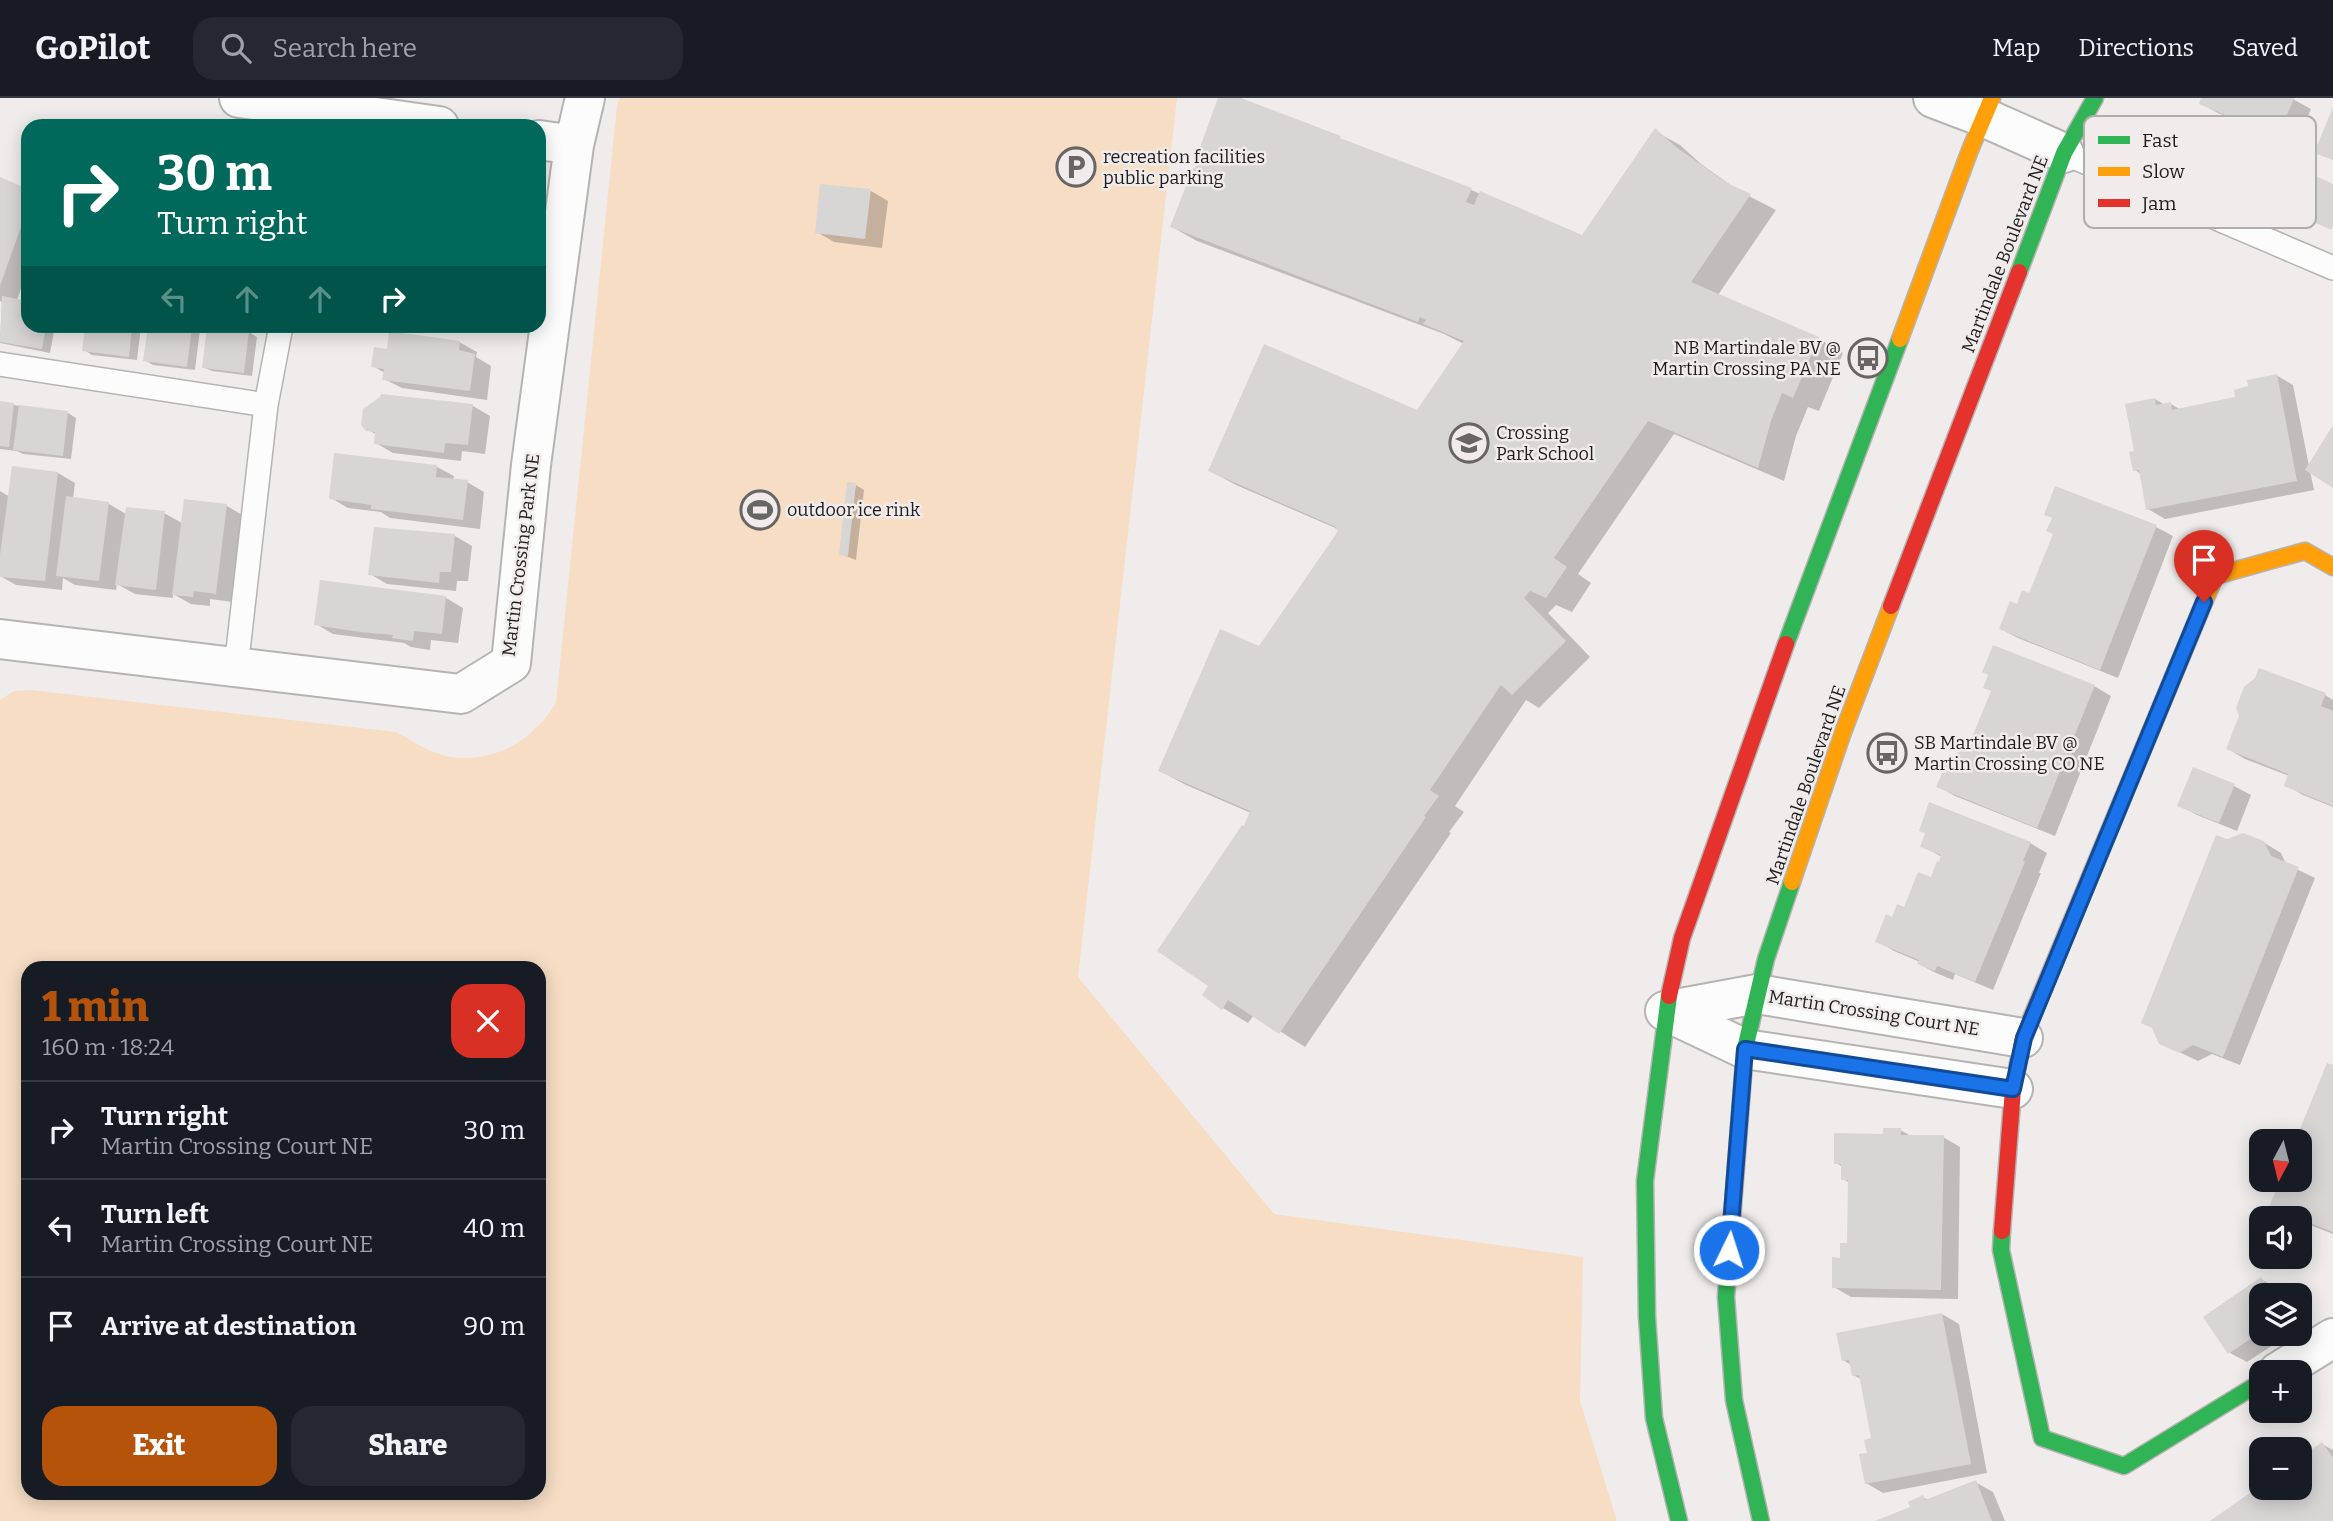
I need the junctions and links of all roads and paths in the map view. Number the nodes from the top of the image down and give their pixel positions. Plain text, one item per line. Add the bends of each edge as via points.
1 (239, 98) edge
2 (586, 98) edge
3 (1934, 98) edge
4 (2095, 98) edge
5 (1988, 107) edge
6 (320, 111) edge
7 (2085, 116) edge
8 (2084, 118) edge
9 (383, 119) edge
10 (556, 142) edge
11 (2064, 153) junction
12 (2084, 162) edge
13 (2239, 228) edge
14 (2333, 268) edge
15 (546, 271) edge
16 (280, 333) edge
17 (541, 333) edge
18 (0, 364) edge
19 (266, 405) junction
20 (2333, 567) edge
21 (0, 639) edge
22 (236, 668) junction
23 (1757, 994) junction
24 (1665, 1011) junction
25 (2024, 1038) junction
26 (1745, 1049) junction
27 (2013, 1089) junction
28 (2333, 1338) edge
29 (2297, 1360) edge
30 (2249, 1389) edge
31 (1679, 1521) edge
32 (1761, 1521) edge

1 - 6 street
2 - 10 street, Martin Crossing Park NE
3 - 5 street
4 - 7 street, Martindale Boulevard NE
5 - 11 street
5 - 24 street via 1764,704 1682,938
6 - 9 street
8 - 11 street, Martindale Boulevard NE
10 - 15 street, Martin Crossing Park NE
11 - 12 lane
11 - 23 street, Martindale Boulevard NE via 1842,735
13 - 14 lane
16 - 19 lane
17 - 22 street, Martin Crossing Park NE via 511,663 461,694
18 - 19 lane
19 - 22 lane
20 - 25 street via 2305,551 2215,576
21 - 22 street, Martin Crossing Park NE
23 - 24 street, Martin Crossing Court NE
23 - 25 street, Martin Crossing Court NE
23 - 26 street, Martindale Boulevard NE
24 - 26 street
24 - 31 street via 1645,1181 1647,1317 1654,1418
25 - 27 street
26 - 27 street
26 - 32 street, Martindale Boulevard NE via 1726,1297 1734,1400
27 - 30 street via 2001,1250 2042,1438 2123,1466
28 - 29 street

